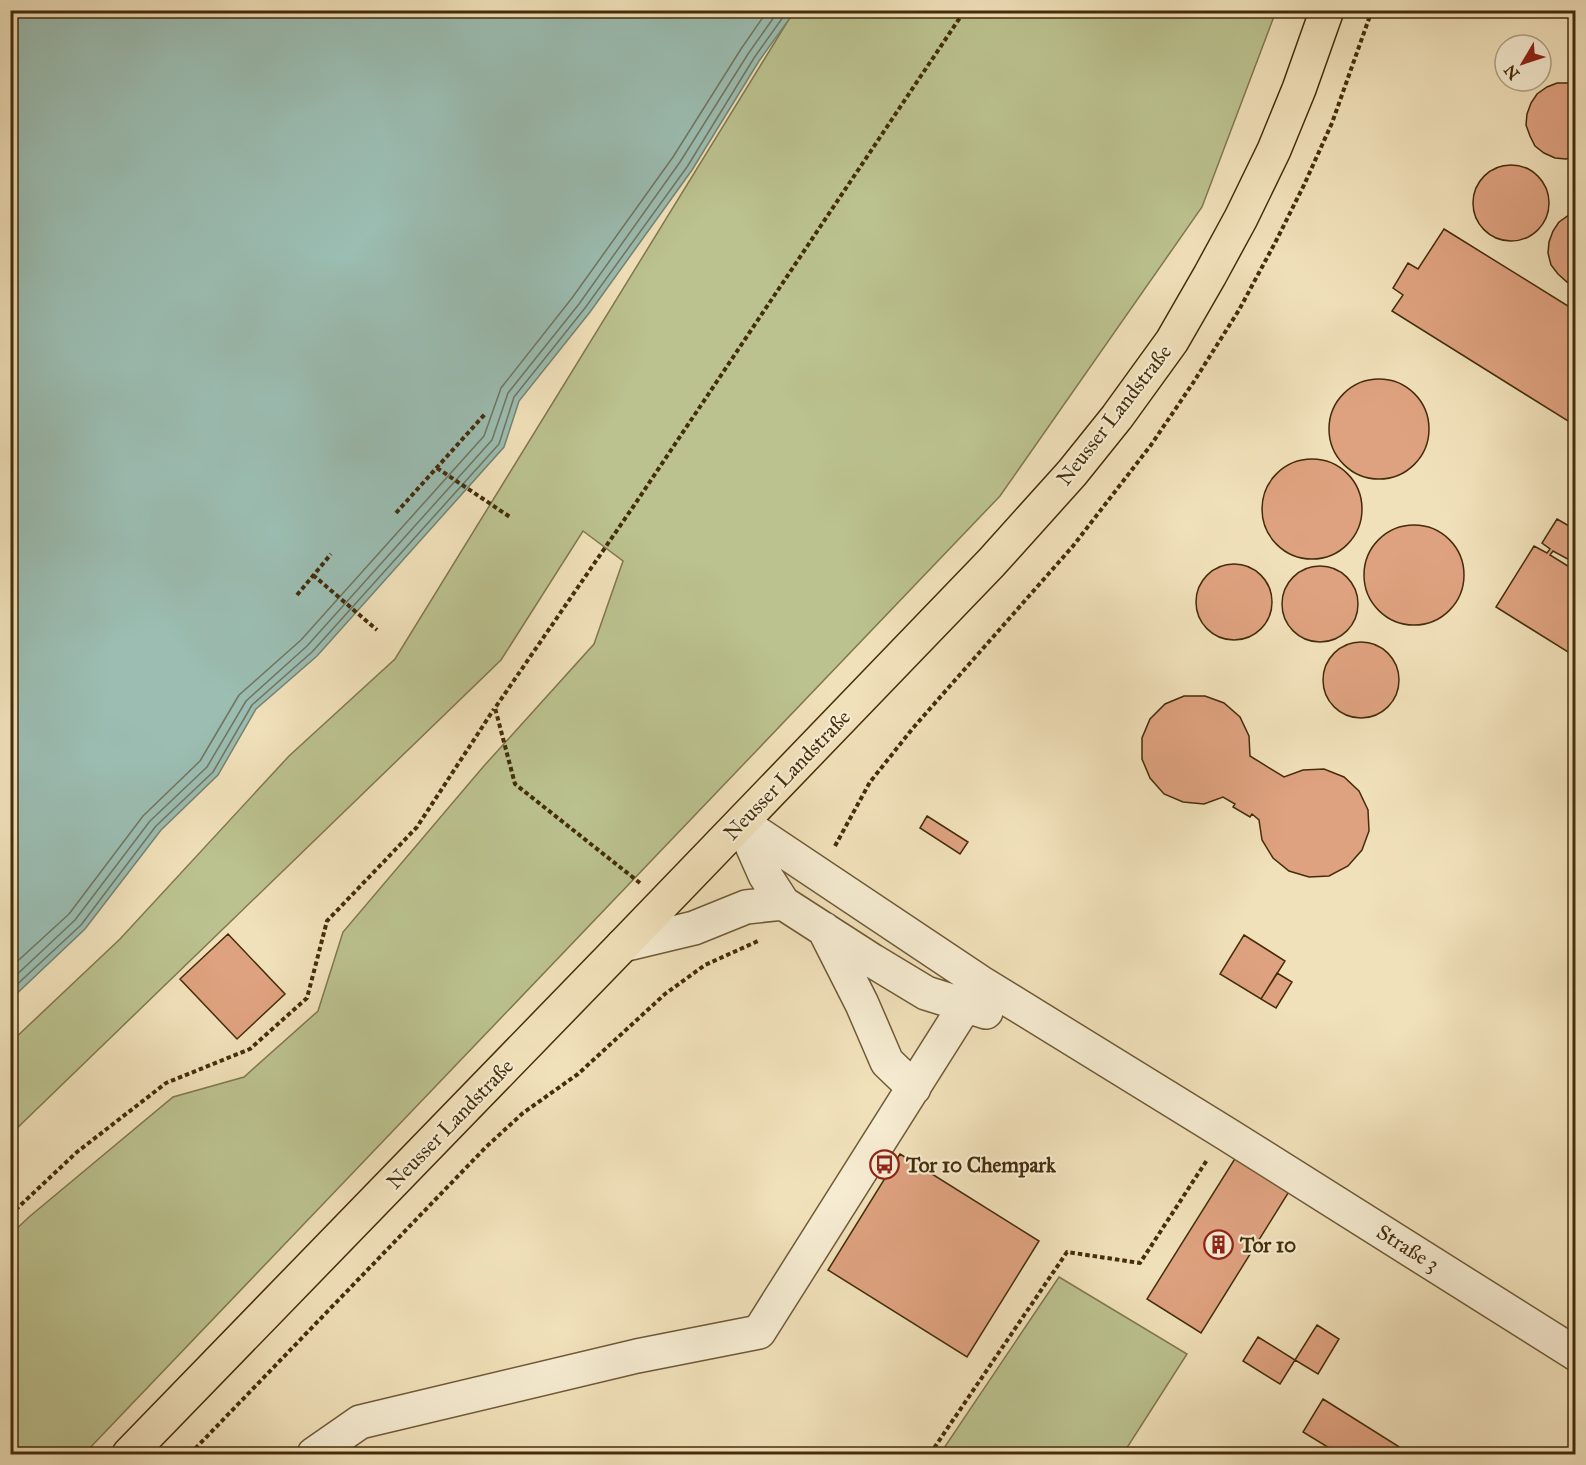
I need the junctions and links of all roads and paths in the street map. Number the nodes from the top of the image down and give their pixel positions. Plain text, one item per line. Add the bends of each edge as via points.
1 (965, 10) edge
2 (1327, 10) edge
3 (485, 414) dead end
4 (437, 468) junction
5 (396, 513) dead end
6 (510, 518) dead end
7 (331, 554) dead end
8 (313, 575) junction
9 (297, 595) dead end
10 (377, 630) dead end
11 (495, 708) junction
12 (742, 823) junction
13 (663, 902) junction
14 (783, 903) junction
15 (823, 929) junction
16 (623, 945) junction
17 (973, 994) junction
18 (914, 1088) junction
19 (1233, 1138) junction
20 (10, 1215) edge
21 (1575, 1354) edge
22 (129, 1455) edge
23 (314, 1455) edge
24 (930, 1455) edge

1 - 11 path
2 - 12 main road, Neusser Landstraße via 1274,150 1241,218 1172,341 1124,408 1014,537
3 - 4 path
4 - 5 path
4 - 6 path
7 - 8 path
8 - 9 path
8 - 10 path
11 - 13 path via 515,784
11 - 20 path via 417,827 327,921 307,998 250,1049 166,1083 77,1152
12 - 13 main road, Neusser Landstraße
12 - 14 lane via 765,875
12 - 17 lane
13 - 16 main road, Neusser Landstraße
14 - 15 lane
14 - 16 lane via 746,907 694,928
15 - 17 lane via 926,993
15 - 18 lane via 887,1062
16 - 22 main road, Neusser Landstraße
17 - 18 lane
17 - 19 lane, Straße 3 via 1050,1026
18 - 23 lane via 759,1332 637,1356 360,1422
19 - 21 lane, Straße 3
19 - 24 path via 1140,1263 1067,1252

